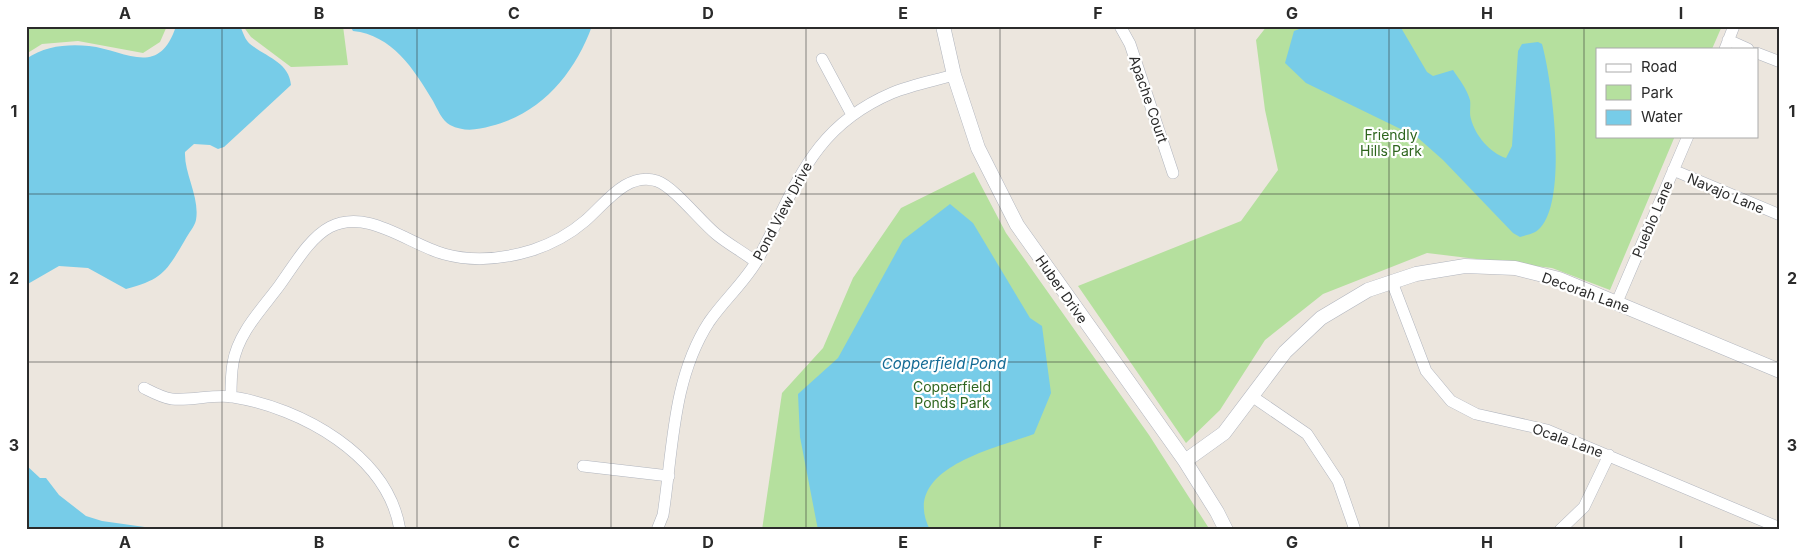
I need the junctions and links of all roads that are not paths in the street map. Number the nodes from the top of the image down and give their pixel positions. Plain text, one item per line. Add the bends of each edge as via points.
1 (943, 26) edge
2 (1120, 26) edge
3 (1734, 26) edge
4 (1727, 45) edge
5 (1743, 48) edge
6 (1758, 53) edge
7 (822, 59) dead end
8 (1780, 62) edge
9 (954, 76) junction
10 (852, 115) junction
11 (1687, 138) edge
12 (1673, 170) junction
13 (1174, 174) dead end
14 (1780, 215) edge
15 (756, 262) junction
16 (1392, 282) junction
17 (1617, 302) junction
18 (1780, 371) edge
19 (144, 388) dead end
20 (231, 397) junction
21 (1254, 397) junction
22 (1610, 455) junction
23 (1185, 461) junction
24 (583, 466) dead end
25 (669, 476) junction
26 (1780, 528) edge
27 (400, 530) edge
28 (657, 530) edge
29 (1226, 530) edge
30 (1355, 530) edge
31 (1560, 530) edge

1 - 9 street, Huber Drive
2 - 13 street, Apache Court via 1130,44
3 - 4 street
4 - 5 street
6 - 8 street
7 - 10 street
9 - 10 street, Pond View Drive via 892,93
9 - 23 street, Huber Drive via 978,148 1017,225
10 - 15 street, Pond View Drive via 828,135 807,161
11 - 12 street, Pueblo Lane
12 - 14 street, Navajo Lane
12 - 17 street, Pueblo Lane
15 - 20 street via 716,234 672,191 658,182 643,179 620,187 584,221 559,238 534,250 504,257 474,259 443,254 363,221 347,221 330,227 314,240 243,334 233,362
15 - 25 street, Pond View Drive via 709,322 690,358 679,396
16 - 17 street, Decorah Lane via 1416,274 1465,266 1515,268 1559,278
16 - 21 street, Decorah Lane via 1368,290 1322,318 1285,352
16 - 22 street, Ocala Lane via 1426,371 1452,401 1476,414 1547,430
17 - 18 street, Decorah Lane
19 - 20 street via 170,399
20 - 27 street via 262,403 324,429 356,452 380,481
21 - 23 street, Decorah Lane via 1224,433
21 - 30 street via 1307,434 1338,481
22 - 26 street, Ocala Lane
22 - 31 street via 1584,507
23 - 29 street, Huber Drive
24 - 25 street
25 - 28 street, Pond View Drive via 663,515

